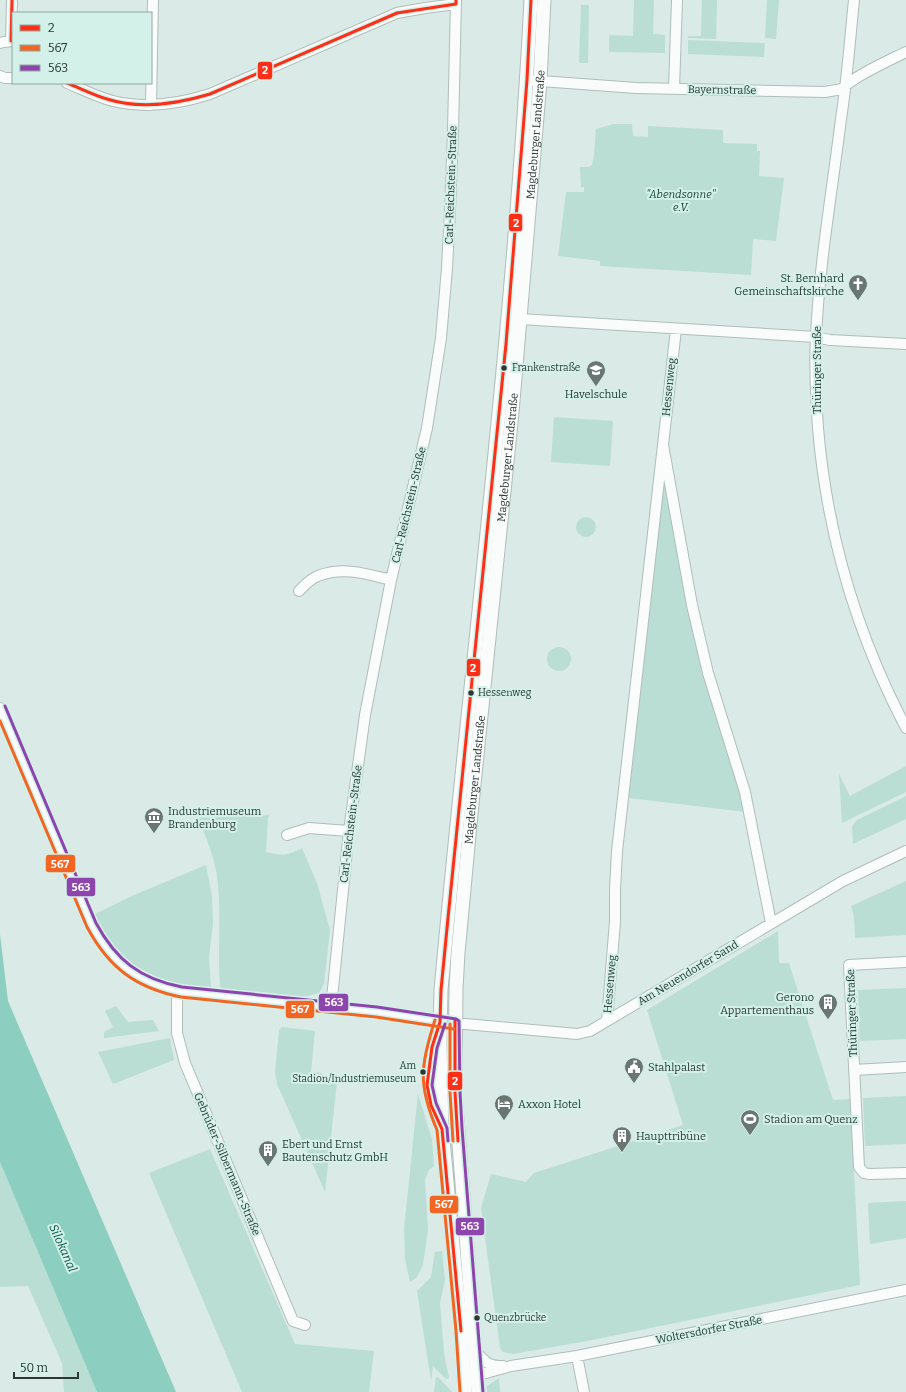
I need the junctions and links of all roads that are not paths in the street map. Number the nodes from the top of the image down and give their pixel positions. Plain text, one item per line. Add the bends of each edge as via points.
1 (153, 0) edge
2 (531, 0) edge
3 (544, 0) edge
4 (678, 0) edge
5 (854, 0) edge
6 (12, 2) dead end
7 (456, 2) edge
8 (12, 41) edge
9 (0, 44) edge
10 (152, 52) edge
11 (906, 52) edge
12 (0, 76) edge
13 (12, 78) edge
14 (533, 80) junction
15 (70, 84) edge
16 (151, 84) edge
17 (845, 86) junction
18 (674, 89) junction
19 (151, 105) junction
20 (520, 319) junction
21 (676, 329) junction
22 (816, 337) junction
23 (906, 344) edge
24 (663, 445) junction
25 (392, 580) junction
26 (299, 591) dead end
27 (0, 708) edge
28 (906, 728) edge
29 (349, 831) junction
30 (287, 835) dead end
31 (906, 851) edge
32 (771, 923) junction
33 (906, 962) edge
34 (177, 991) junction
35 (331, 1008) junction
36 (606, 1021) junction
37 (440, 1022) junction
38 (455, 1024) junction
39 (906, 1067) edge
40 (854, 1070) junction
41 (906, 1173) edge
42 (906, 1290) edge
43 (305, 1325) dead end
44 (475, 1351) junction
45 (577, 1356) junction
46 (511, 1366) junction
47 (476, 1376) junction
48 (464, 1386) edge
49 (478, 1392) edge
50 (584, 1392) edge

1 - 10 street
2 - 14 main road, Magdeburger Landstraße
3 - 14 main road, Magdeburger Landstraße
4 - 18 street
5 - 17 street, Thüringer Straße
6 - 8 street
7 - 19 street via 397,13 193,100
7 - 25 street, Carl-Reichstein-Straße via 452,171 442,322 426,428
8 - 9 street
11 - 17 street, Bayernstraße
12 - 13 street
14 - 18 street, Bayernstraße
14 - 20 main road, Magdeburger Landstraße
14 - 37 main road, Magdeburger Landstraße via 449,903
15 - 19 street via 113,101
16 - 19 street
17 - 18 street, Bayernstraße via 842,89 825,92
17 - 22 street, Thüringer Straße via 824,244
20 - 21 street
20 - 38 main road, Magdeburger Landstraße via 458,954
21 - 22 street
21 - 24 street, Hessenweg
22 - 23 street
22 - 28 street, Thüringer Straße via 815,378 820,456 831,521 859,619 876,665
24 - 32 street, Hessenweg via 692,605 708,673 745,792
24 - 36 street, Hessenweg via 617,851 615,921
25 - 26 street via 357,572 336,572 317,576
25 - 29 street, Carl-Reichstein-Straße via 365,715
27 - 34 street via 98,939 114,959 132,974
29 - 30 street via 309,828
29 - 35 street, Carl-Reichstein-Straße
31 - 32 street, Am Neuendorfer Sand via 843,880
32 - 36 street, Am Neuendorfer Sand
33 - 40 street, Thüringer Straße via 849,964
34 - 35 street
34 - 43 street, Gebrüder-Silbermann-Straße via 177,1033 184,1063 293,1321
35 - 37 street
36 - 38 street, Am Neuendorfer Sand via 590,1031 577,1034
37 - 38 main road
37 - 48 main road, Magdeburger Landstraße via 442,1129
38 - 44 main road, Magdeburger Landstraße via 456,1114
39 - 40 street, Thüringer Straße
40 - 41 street, Thüringer Straße via 859,1167 864,1173 870,1174
42 - 45 street, Woltersdorfer Straße
44 - 46 street, Woltersdorfer Straße via 492,1366
44 - 47 main road, Magdeburger Landstraße
45 - 46 street, Woltersdorfer Straße
45 - 50 street
46 - 47 street, Woltersdorfer Straße
47 - 48 street, Woltersdorfer Straße
47 - 49 main road, Magdeburger Landstraße

